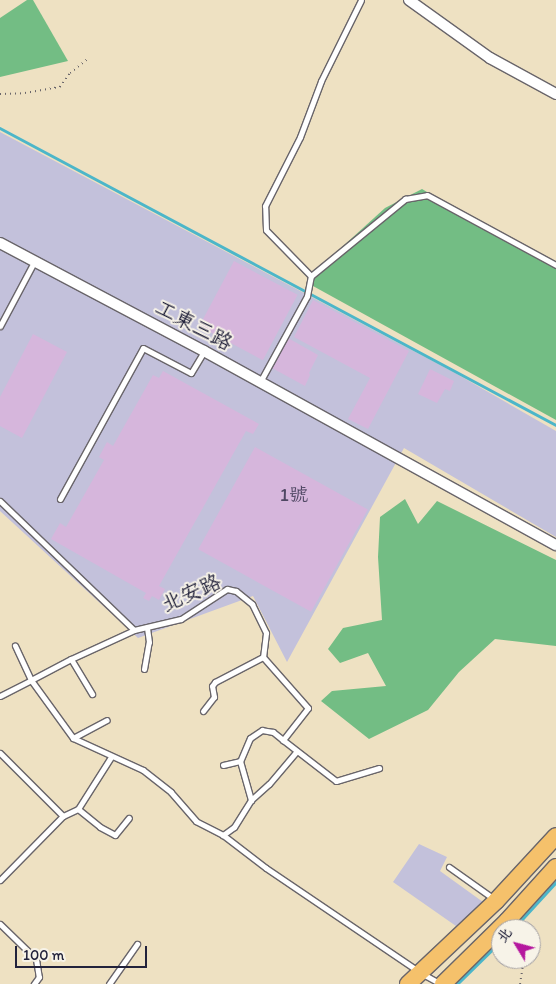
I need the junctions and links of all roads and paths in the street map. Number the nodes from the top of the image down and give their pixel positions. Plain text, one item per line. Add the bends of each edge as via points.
1 (361, 0) edge
2 (409, 0) edge
3 (87, 59) dead end
4 (0, 94) edge
5 (556, 94) edge
6 (0, 243) edge
7 (34, 262) junction
8 (556, 265) edge
9 (311, 276) junction
10 (0, 326) edge
11 (204, 351) junction
12 (260, 382) junction
13 (60, 499) dead end
14 (0, 500) edge
15 (556, 545) edge
16 (147, 627) junction
17 (134, 630) junction
18 (15, 646) dead end
19 (263, 658) junction
20 (71, 659) junction
21 (144, 669) dead end
22 (32, 680) junction
23 (92, 694) dead end
24 (0, 696) edge
25 (203, 711) dead end
26 (107, 720) dead end
27 (73, 738) junction
28 (283, 740) junction
29 (297, 751) junction
30 (0, 753) edge
31 (111, 757) junction
32 (240, 761) junction
33 (223, 765) dead end
34 (379, 768) dead end
35 (251, 800) junction
36 (78, 810) junction
37 (63, 816) junction
38 (129, 818) dead end
39 (223, 835) junction
40 (556, 836) edge
41 (449, 867) dead end
42 (556, 867) edge
43 (0, 880) edge
44 (496, 901) junction
45 (0, 924) edge
46 (137, 944) dead end
47 (522, 969) edge
48 (421, 973) junction
49 (34, 984) edge
50 (109, 984) edge
51 (408, 984) edge
52 (442, 984) edge
53 (520, 984) edge

1 - 9 lane via 321,80 300,137 265,206 266,230
2 - 5 street via 490,58
3 - 4 path via 70,73 60,87
6 - 7 street, 工東三路
7 - 10 lane
7 - 11 street, 工東三路
8 - 9 lane via 427,195 406,199
9 - 12 lane via 307,296
11 - 12 street, 工東三路
11 - 13 lane via 191,373 142,348
12 - 15 street, 工東三路
14 - 17 lane
16 - 17 lane, 北安路
16 - 19 lane, 北安路 via 181,619 227,589 236,591 252,604 266,633
16 - 21 lane via 149,642
17 - 20 lane, 北安路
18 - 22 lane
19 - 25 lane via 215,682 212,686 214,697
19 - 28 lane via 308,708
20 - 22 lane, 北安路
20 - 23 lane
22 - 24 lane, 北安路
22 - 27 lane
26 - 27 lane
27 - 31 lane
28 - 29 lane
28 - 32 lane via 273,732 262,730 250,738
29 - 34 lane via 336,781
29 - 35 lane
30 - 37 lane
31 - 36 lane
31 - 39 lane via 143,770 171,792 196,821
32 - 33 lane
32 - 35 lane
35 - 39 lane via 234,827
36 - 37 lane
36 - 38 lane via 116,835
37 - 43 lane
39 - 48 lane
40 - 44 main road
41 - 44 lane
42 - 52 main road via 507,921
44 - 48 main road
45 - 49 lane via 36,959 39,977
46 - 50 lane
47 - 53 path
48 - 51 main road
48 - 52 lane

